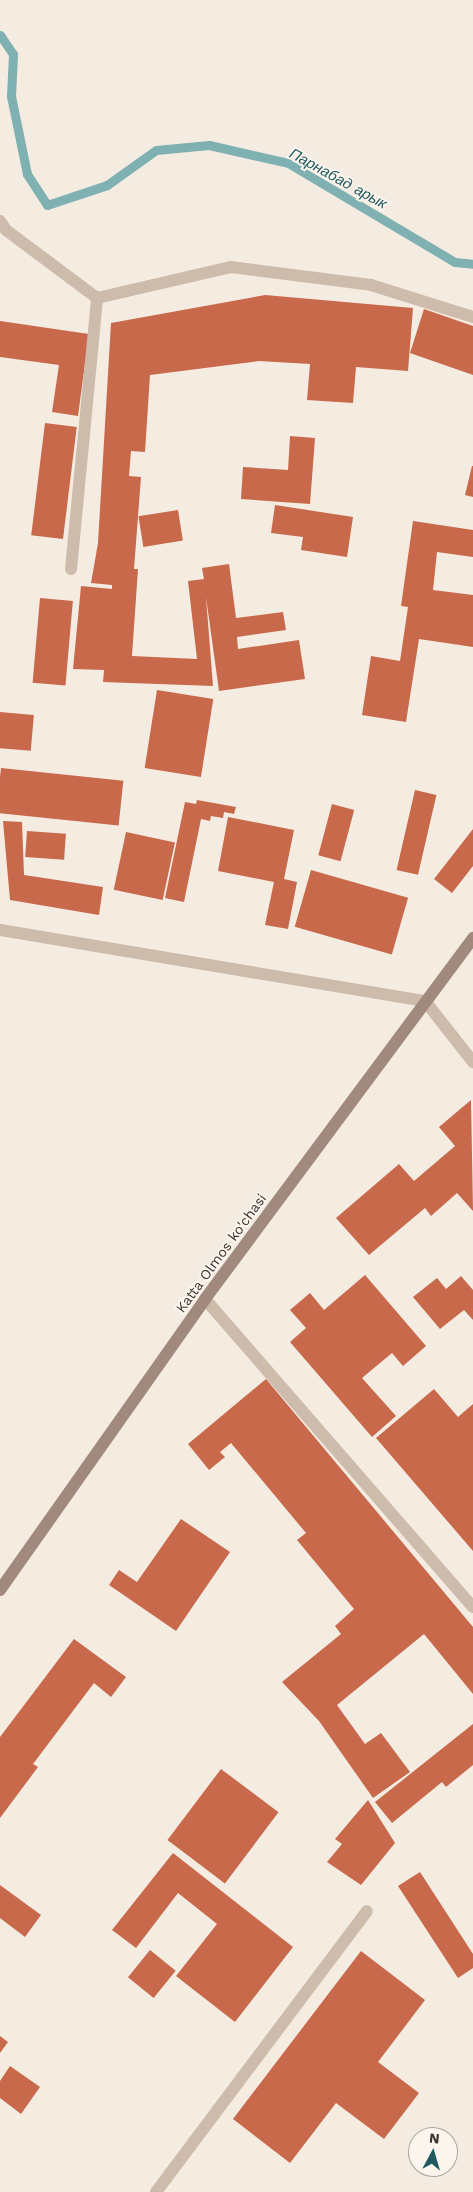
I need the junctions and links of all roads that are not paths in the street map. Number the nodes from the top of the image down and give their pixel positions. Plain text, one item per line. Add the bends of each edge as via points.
1 (0, 221) edge
2 (97, 298) junction
3 (473, 317) edge
4 (71, 569) dead end
5 (0, 930) edge
6 (473, 938) edge
7 (425, 1001) junction
8 (473, 1062) edge
9 (205, 1299) junction
10 (0, 1590) edge
11 (473, 1607) edge
12 (367, 1911) dead end
13 (156, 2192) edge

1 - 2 street via 6,230
2 - 3 street via 231,267 371,286
2 - 4 street
5 - 7 street
6 - 7 street, Katta Olmos ko'chasi
7 - 8 street
7 - 9 street, Katta Olmos ko'chasi
9 - 10 street, Katta Olmos ko'chasi
9 - 11 street
12 - 13 street

